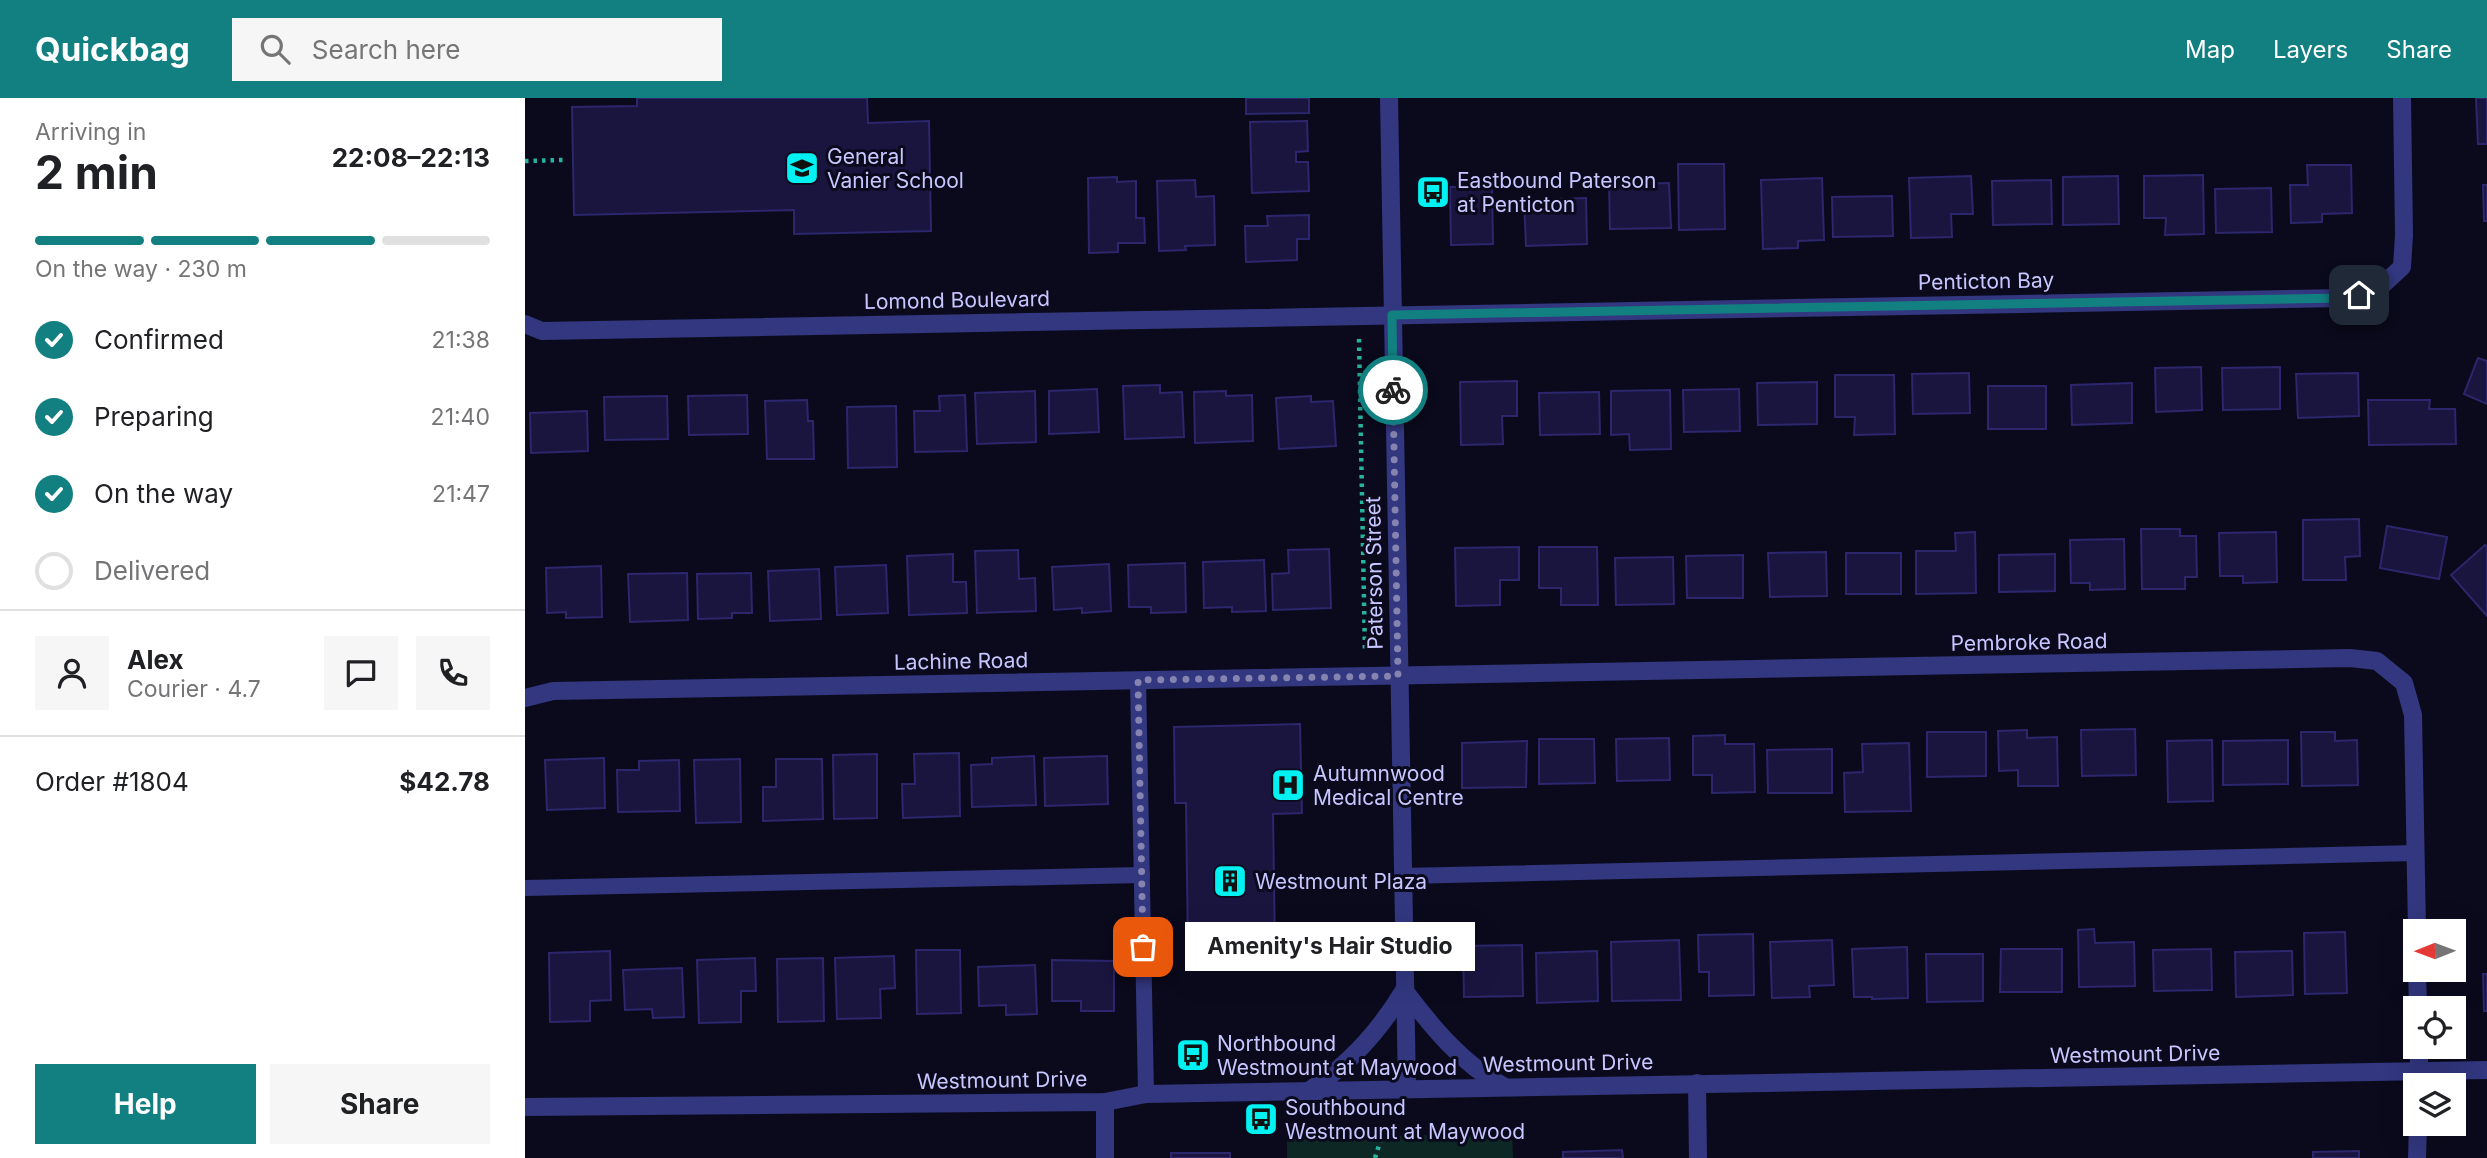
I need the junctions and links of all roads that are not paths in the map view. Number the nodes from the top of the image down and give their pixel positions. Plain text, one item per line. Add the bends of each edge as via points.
1 (1389, 98) edge
2 (2402, 98) edge
3 (1392, 315) junction
4 (525, 324) edge
5 (1398, 676) junction
6 (1138, 680) junction
7 (525, 698) edge
8 (2416, 853) junction
9 (1142, 875) junction
10 (1403, 876) junction
11 (525, 888) edge
12 (2417, 919) edge
13 (1405, 990) junction
14 (2487, 1070) edge
15 (2464, 1073) edge
16 (2403, 1079) edge
17 (1697, 1083) junction
18 (1503, 1086) junction
19 (1407, 1088) junction
20 (1310, 1090) junction
21 (1146, 1094) junction
22 (1105, 1102) junction
23 (525, 1107) edge
24 (2418, 1136) edge
25 (1105, 1158) edge
26 (1698, 1158) edge
27 (2417, 1158) edge

1 - 3 street, Paterson Street
2 - 3 street, Penticton Bay via 2402,267 2374,293 2330,298
3 - 4 street, Lomond Boulevard via 542,331
3 - 5 street, Paterson Street
5 - 6 street, Lachine Road
5 - 8 street, Pembroke Road via 2337,659 2377,662 2404,683 2413,715
5 - 10 street, Paterson Street
6 - 7 street, Lachine Road via 553,691
6 - 9 lane
8 - 10 lane
8 - 12 street, Pembroke Road
9 - 11 lane
9 - 21 lane
10 - 13 street, Paterson Street
13 - 18 street via 1454,1049 1483,1076
13 - 19 street, Paterson Street
13 - 20 street via 1354,1057
14 - 15 street, Westmount Drive
16 - 17 street, Westmount Drive
17 - 18 street, Westmount Drive
17 - 26 street
18 - 19 street, Westmount Drive
19 - 20 street, Westmount Drive
20 - 21 street, Westmount Drive
21 - 22 street, Westmount Drive
22 - 23 street, Westmount Drive
22 - 25 street
24 - 27 street

